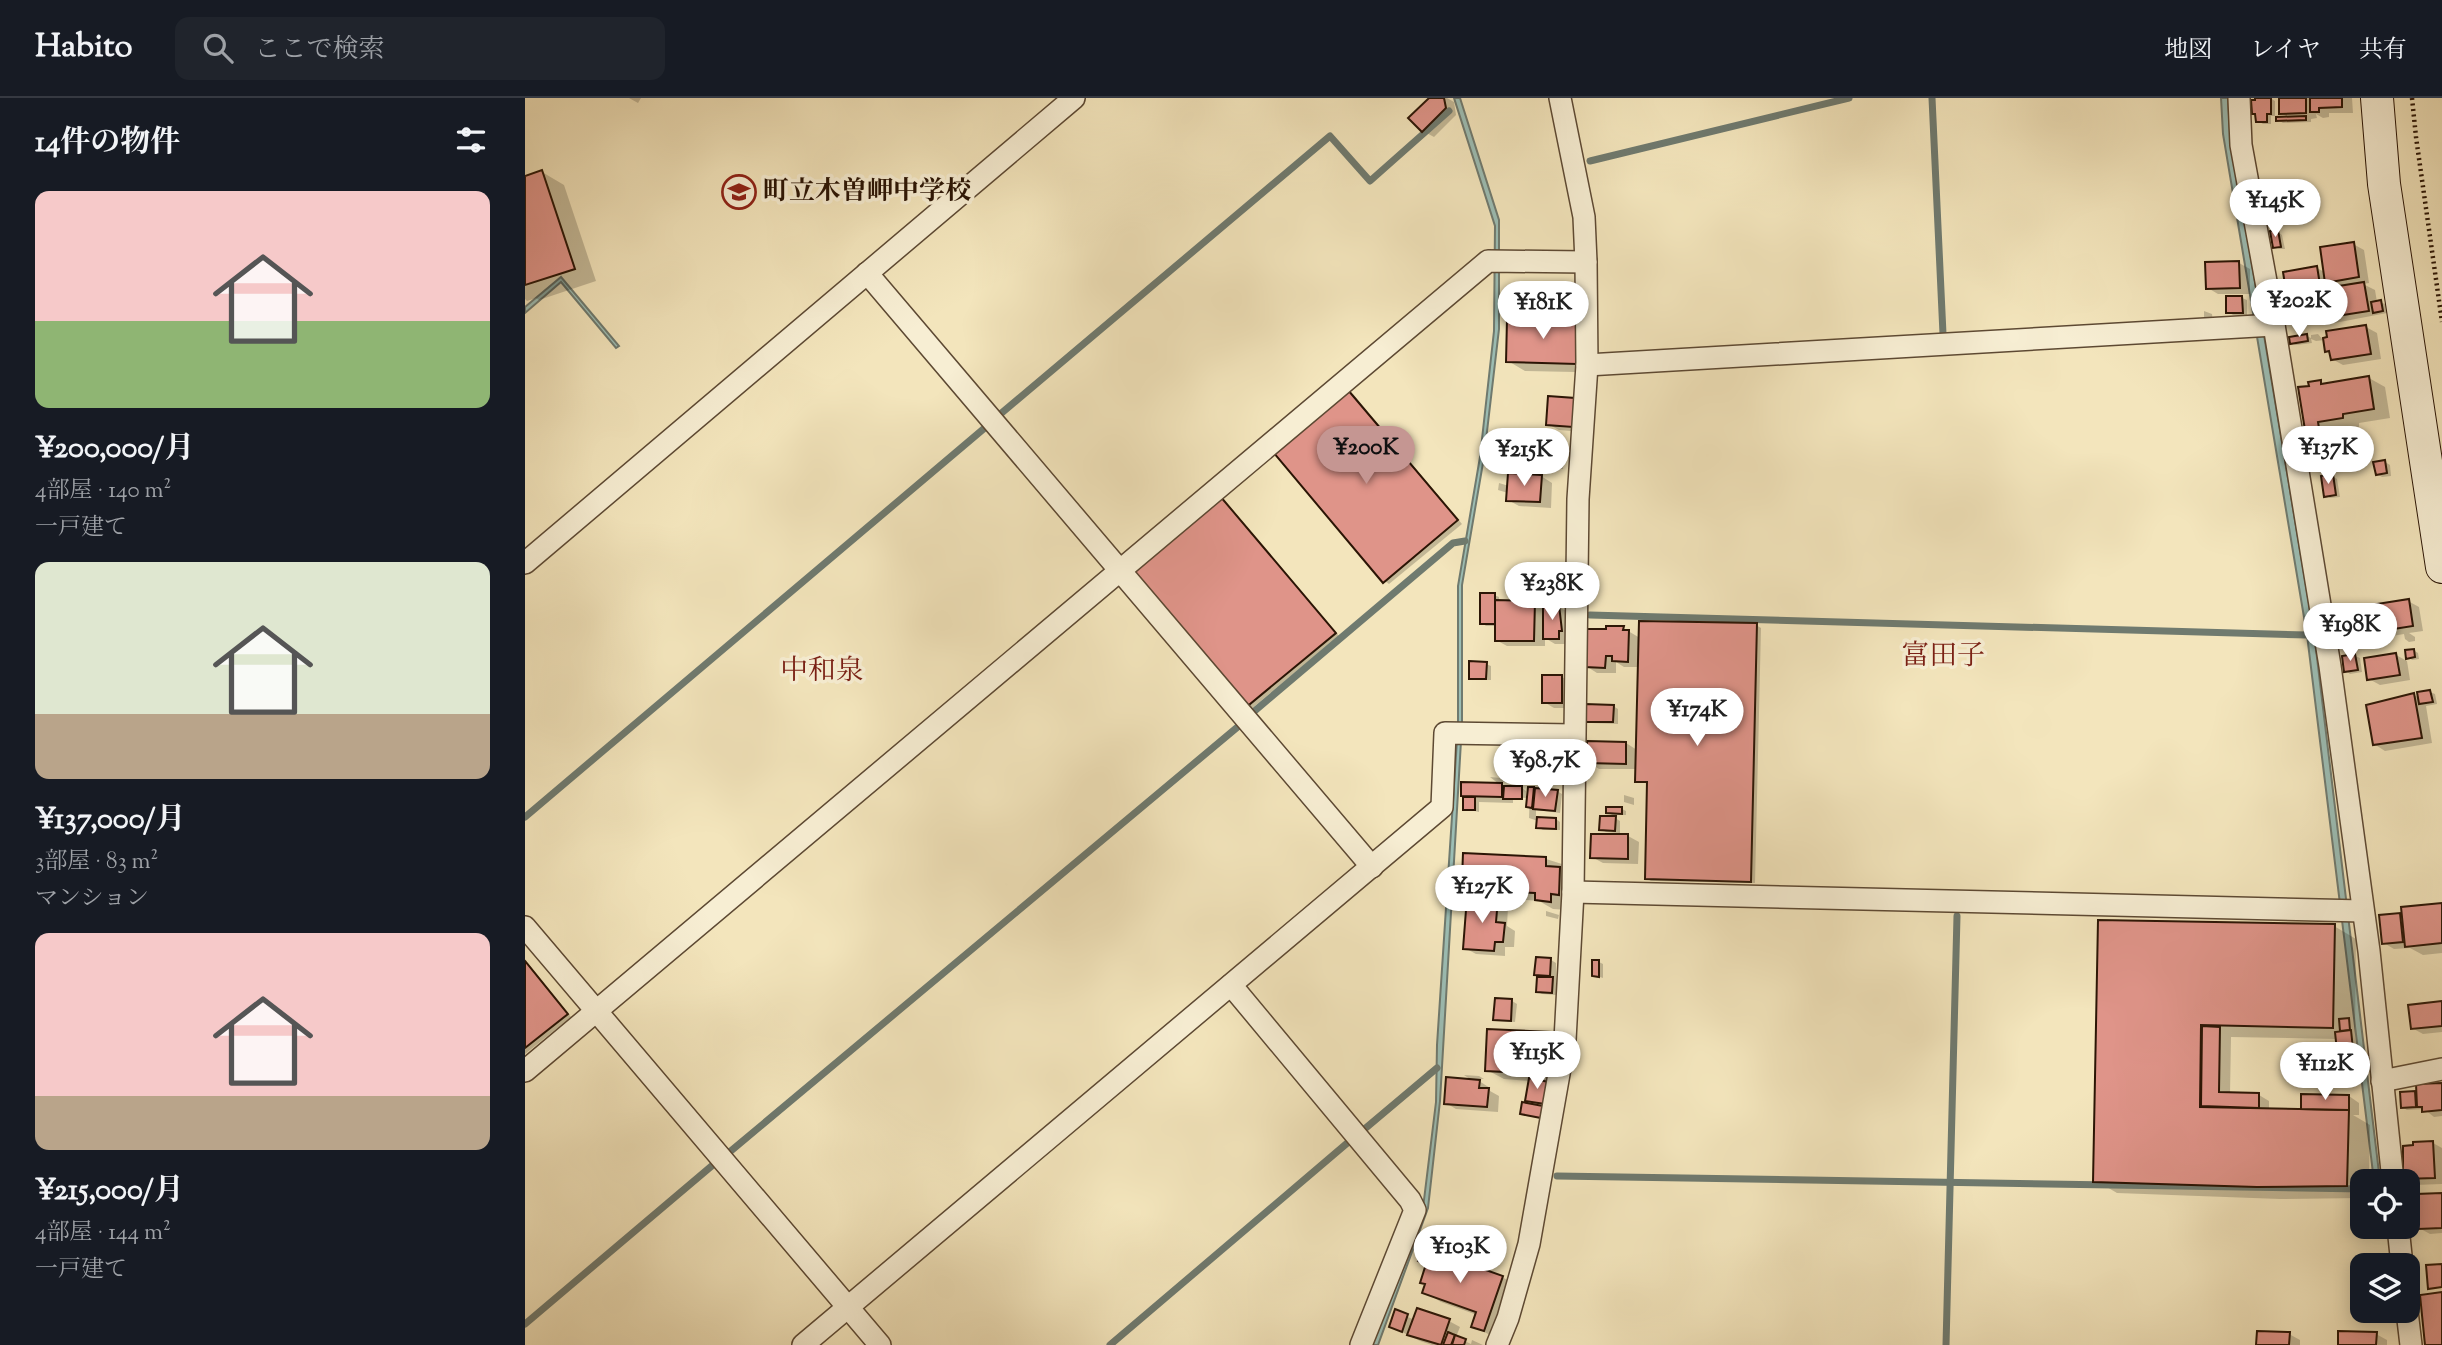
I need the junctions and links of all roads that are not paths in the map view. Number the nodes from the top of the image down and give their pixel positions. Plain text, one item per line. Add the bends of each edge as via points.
1 (1075, 98) edge
2 (1560, 98) edge
3 (2239, 98) edge
4 (2377, 98) edge
5 (1586, 262) junction
6 (867, 273) junction
7 (2262, 326) junction
8 (1587, 365) junction
9 (525, 563) edge
10 (2442, 567) edge
11 (1119, 570) junction
12 (1574, 735) junction
13 (1372, 867) junction
14 (1573, 892) junction
15 (2352, 911) junction
16 (525, 927) edge
17 (1231, 985) junction
18 (596, 1011) junction
19 (2442, 1069) edge
20 (525, 1071) edge
21 (2382, 1081) junction
22 (2392, 1169) edge
23 (848, 1307) junction
24 (2408, 1323) edge
25 (803, 1345) edge
26 (880, 1345) edge
27 (1361, 1345) edge
28 (1497, 1345) edge
29 (2411, 1345) edge

1 - 6 street
2 - 5 street via 1584,217
3 - 7 street
4 - 10 street via 2384,184
5 - 8 street
5 - 11 street via 1497,261
6 - 9 street
6 - 11 street
7 - 8 street
7 - 15 street via 2330,666
8 - 12 street via 1578,499
11 - 13 street
11 - 18 street
12 - 13 street via 1445,733 1442,807
12 - 14 street
13 - 17 street
14 - 15 street
14 - 28 street via 1565,1040 1529,1244
15 - 21 street
16 - 18 street
17 - 23 street
17 - 27 street via 1415,1210
18 - 20 street
18 - 23 street
19 - 21 street
21 - 22 street
23 - 25 street
23 - 26 street
24 - 29 street

